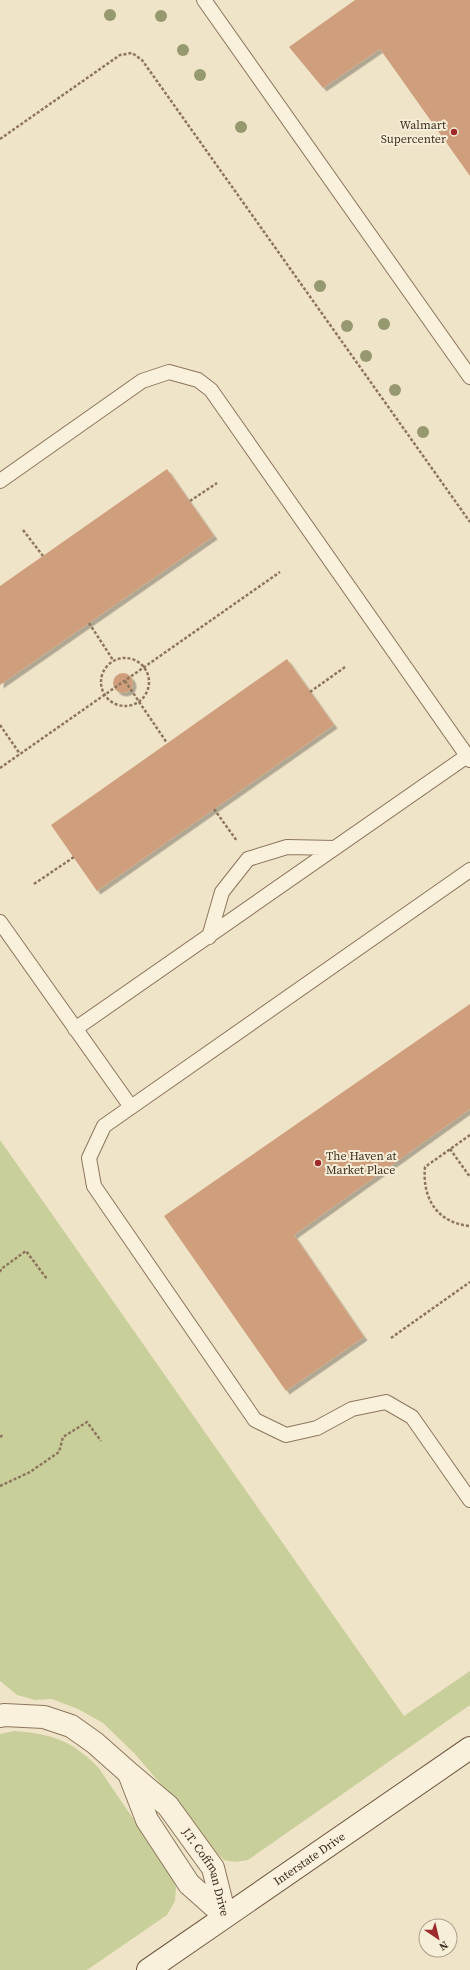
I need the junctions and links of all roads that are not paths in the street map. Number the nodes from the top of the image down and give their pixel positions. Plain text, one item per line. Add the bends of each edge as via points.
1 (204, 0) edge
2 (470, 376) edge
3 (0, 481) edge
4 (469, 758) edge
5 (335, 848) junction
6 (470, 870) edge
7 (0, 922) edge
8 (208, 937) junction
9 (76, 1029) junction
10 (131, 1107) junction
11 (470, 1500) edge
12 (1, 1713) edge
13 (470, 1748) edge
14 (226, 1916) junction
15 (148, 1970) edge

1 - 2 lane
3 - 4 lane via 142,380 170,372 198,380 211,390
4 - 5 lane
5 - 8 lane
5 - 8 lane via 287,847 248,860 222,892
6 - 10 lane
7 - 9 lane
8 - 9 lane
9 - 10 lane
10 - 11 lane via 104,1126 97,1140 89,1158 94,1186 255,1420 286,1435 317,1428 352,1409 386,1402 412,1417
12 - 14 main road, J.T. Coffman Drive via 44,1717 71,1726 96,1743 130,1774 147,1820 189,1884
13 - 14 main road, Interstate Drive
14 - 15 main road, Interstate Drive

